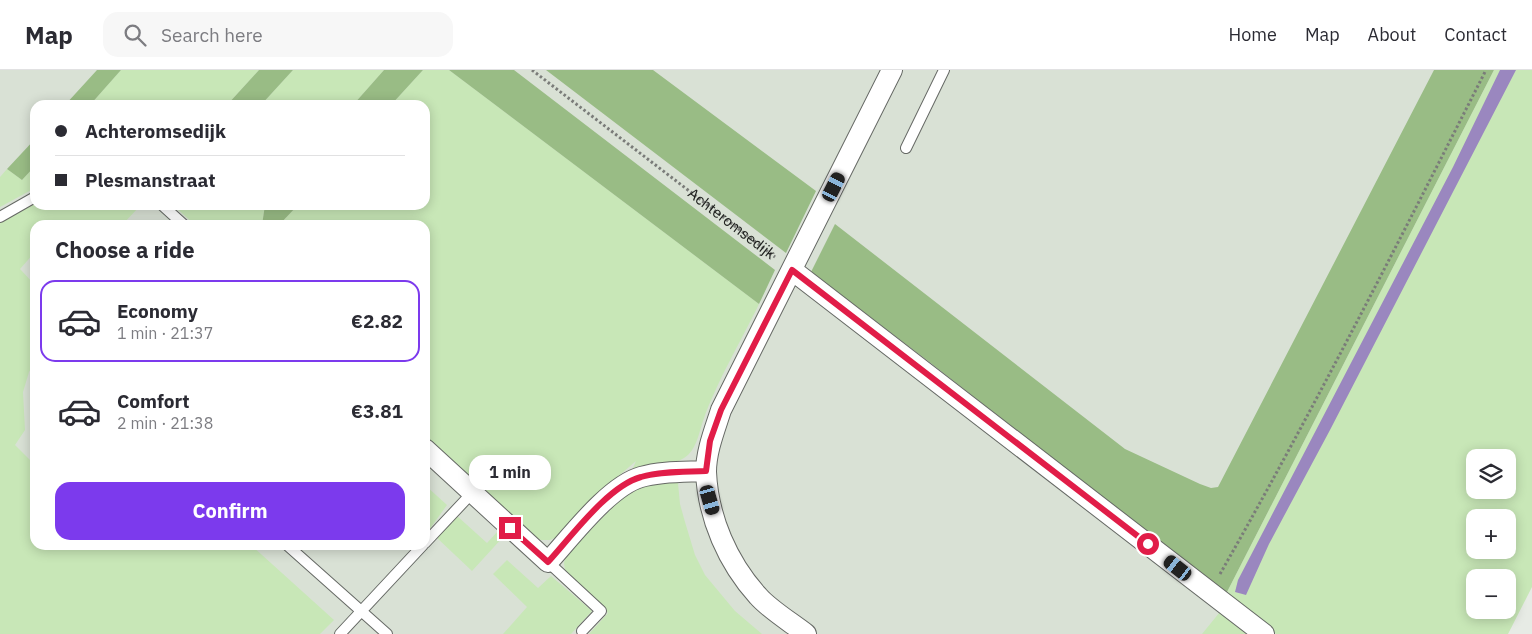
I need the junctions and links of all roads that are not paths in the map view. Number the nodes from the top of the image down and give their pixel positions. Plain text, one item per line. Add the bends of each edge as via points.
1 (892, 70) edge
2 (944, 70) edge
3 (906, 148) dead end
4 (30, 200) edge
5 (168, 210) edge
6 (0, 217) edge
7 (178, 220) edge
8 (792, 270) junction
9 (430, 454) edge
10 (706, 471) junction
11 (472, 493) junction
12 (430, 538) edge
13 (293, 550) edge
14 (418, 550) edge
15 (548, 562) junction
16 (361, 611) junction
17 (582, 631) dead end
18 (340, 634) edge
19 (387, 634) edge
20 (806, 634) edge
21 (1264, 634) edge

1 - 8 street
2 - 3 lane
4 - 6 lane
5 - 7 lane
8 - 10 street via 721,410 710,441
8 - 21 street
9 - 11 street
10 - 15 street via 650,475 626,483 609,495
10 - 20 street via 717,526 732,562 759,598
11 - 12 lane
11 - 15 street
13 - 16 lane
14 - 16 lane
15 - 17 lane via 601,610
16 - 18 lane
16 - 19 lane

